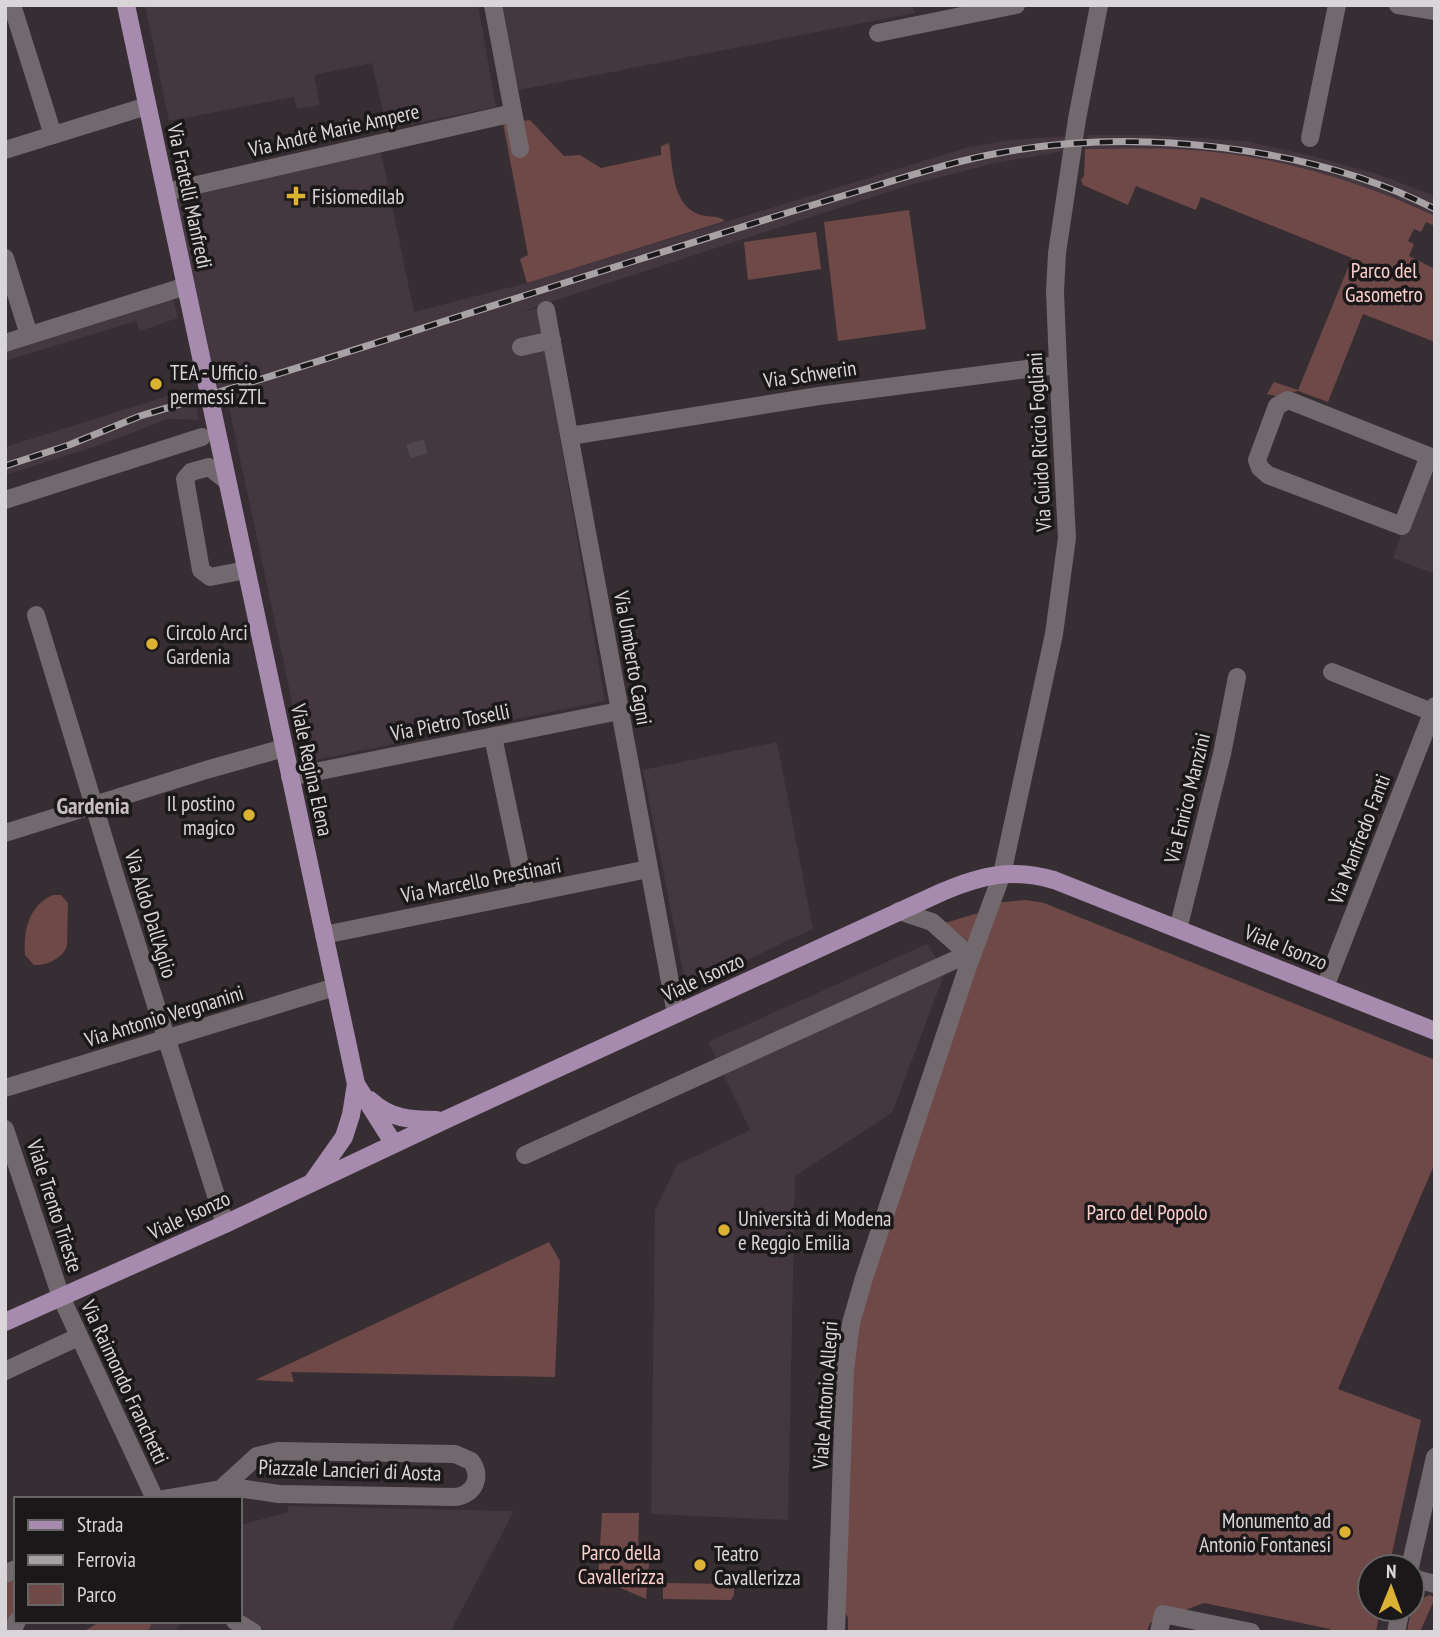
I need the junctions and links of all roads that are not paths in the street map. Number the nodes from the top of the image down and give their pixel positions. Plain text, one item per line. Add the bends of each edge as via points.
1 (12, 5) edge
2 (126, 5) edge
3 (493, 5) edge
4 (1016, 5) edge
5 (1099, 5) edge
6 (1337, 5) edge
7 (1398, 5) edge
8 (1435, 12) edge
9 (878, 33) dead end
10 (147, 106) junction
11 (513, 113) junction
12 (53, 135) junction
13 (1310, 138) dead end
14 (520, 149) dead end
15 (5, 150) edge
16 (166, 192) junction
17 (5, 258) edge
18 (186, 286) junction
19 (546, 310) dead end
20 (29, 335) junction
21 (552, 340) junction
22 (5, 343) edge
23 (521, 347) dead end
24 (1058, 365) junction
25 (209, 396) joint
26 (570, 436) junction
27 (202, 437) dead end
28 (1432, 458) edge
29 (227, 481) junction
30 (5, 500) edge
31 (246, 570) junction
32 (36, 615) dead end
33 (1332, 672) dead end
34 (1237, 677) dead end
35 (1434, 709) edge
36 (620, 711) junction
37 (493, 737) junction
38 (284, 748) junction
39 (290, 777) junction
40 (93, 805) junction
41 (5, 833) edge
42 (648, 869) junction
43 (1002, 874) junction
44 (526, 894) junction
45 (899, 911) junction
46 (1178, 929) junction
47 (324, 935) junction
48 (967, 961) junction
49 (1325, 987) junction
50 (335, 988) junction
51 (676, 1014) junction
52 (1435, 1031) edge
53 (166, 1039) junction
54 (356, 1084) junction
55 (5, 1088) edge
56 (444, 1120) junction
57 (5, 1129) edge
58 (394, 1144) junction
59 (525, 1155) dead end
60 (313, 1182) junction
61 (225, 1224) junction
62 (61, 1297) junction
63 (5, 1322) edge
64 (74, 1339) junction
65 (5, 1371) edge
66 (1435, 1457) edge
67 (221, 1489) junction
68 (152, 1497) edge
69 (175, 1497) edge
70 (1416, 1536) junction
71 (1435, 1541) edge
72 (1413, 1553) edge
73 (836, 1632) edge
74 (1159, 1632) edge
75 (1251, 1632) edge

1 - 12 street
2 - 10 main road, Via Fratelli Manfredi
3 - 11 street
4 - 9 street
5 - 24 street, Via Guido Riccio Fogliani via 1057,253
6 - 13 street
7 - 8 street
10 - 12 street
10 - 16 main road, Via Fratelli Manfredi
11 - 14 street
11 - 16 street, Via André Marie Ampere
12 - 15 street
16 - 18 main road, Via Fratelli Manfredi
17 - 20 street
18 - 20 street
18 - 25 main road, Via Fratelli Manfredi
19 - 21 street, Via Umberto Cagni
20 - 22 street
21 - 23 street
21 - 26 street, Via Umberto Cagni
24 - 26 street, Via Schwerin via 895,385
24 - 43 street, Via Guido Riccio Fogliani via 1067,538 1064,573
25 - 29 main road, Viale Regina Elena
26 - 36 street, Via Umberto Cagni
27 - 30 street
28 - 28 street via 1288,400 1277,406 1257,460 1268,475 1402,526
29 - 31 main road, Viale Regina Elena
29 - 31 street via 209,467 191,472 186,479 201,570 210,577
31 - 38 main road, Viale Regina Elena
32 - 40 street, Via Aldo Dall'Aglio
33 - 35 street
34 - 46 street, Via Enrico Manzini
35 - 49 street, Via Manfredo Fanti
36 - 37 street, Via Pietro Toselli
36 - 42 street, Via Umberto Cagni
37 - 39 street, Via Pietro Toselli
37 - 44 street
38 - 39 main road, Viale Regina Elena
38 - 40 street
39 - 47 main road, Viale Regina Elena
40 - 41 street
40 - 53 street, Via Aldo Dall'Aglio
42 - 44 street, Via Marcello Prestinari
42 - 51 street, Via Umberto Cagni
43 - 45 main road, Viale Isonzo via 973,879
43 - 46 main road, Viale Isonzo via 1054,880
43 - 48 street, Viale Antonio Allegri
44 - 47 street, Via Marcello Prestinari
45 - 48 street via 932,922
45 - 51 main road, Viale Isonzo
46 - 49 main road, Viale Isonzo
47 - 50 main road, Viale Regina Elena
48 - 59 street
48 - 73 street, Viale Antonio Allegri via 851,1323 845,1370
49 - 52 main road, Viale Isonzo
50 - 53 street, Via Antonio Vergnanini
50 - 54 main road, Viale Regina Elena
51 - 56 main road, Viale Isonzo
53 - 55 street, Via Antonio Vergnanini
53 - 61 street, Via Aldo Dall'Aglio
54 - 56 main road via 383,1111 400,1118
54 - 58 main road, Viale Regina Elena
54 - 60 main road via 344,1137
56 - 58 main road, Viale Isonzo
57 - 62 street, Viale Trento Trieste
58 - 60 main road, Viale Isonzo
60 - 61 main road, Viale Isonzo
61 - 62 main road, Viale Isonzo
62 - 63 main road, Viale Isonzo
62 - 64 street, Via Raimondo Franchetti
64 - 65 street
64 - 68 street, Via Raimondo Franchetti
66 - 70 street
67 - 67 street, Piazzale Lancieri di Aosta via 257,1456 278,1451 455,1454 467,1458 477,1472 473,1488 455,1497
67 - 69 street, Piazzale Lancieri di Aosta
70 - 71 street
70 - 72 street
74 - 75 street via 1163,1614

